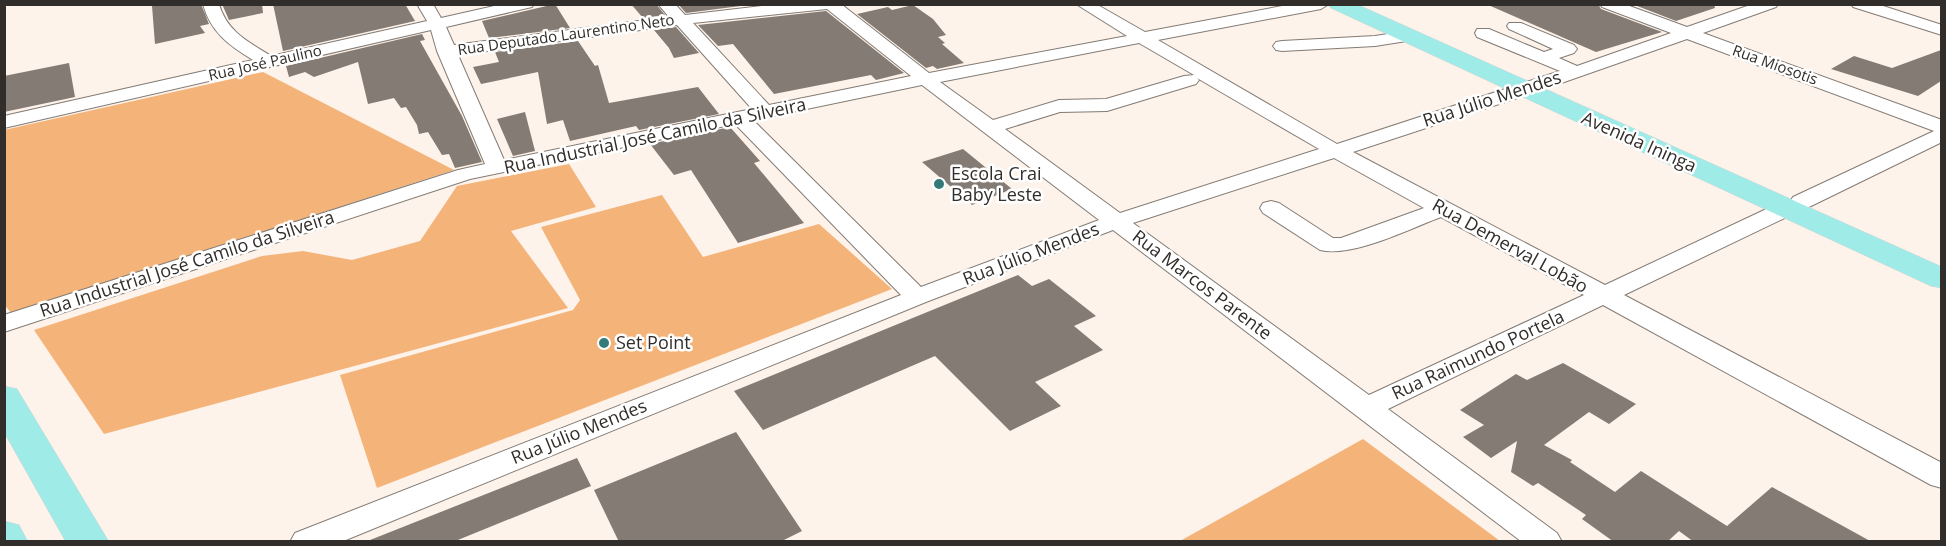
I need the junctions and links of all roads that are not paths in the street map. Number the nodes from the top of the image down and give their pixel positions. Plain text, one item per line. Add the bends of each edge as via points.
1 (211, 4) edge
2 (425, 4) edge
3 (526, 4) edge
4 (666, 4) edge
5 (830, 4) edge
6 (1084, 4) edge
7 (1321, 4) edge
8 (1338, 4) edge
9 (1357, 4) edge
10 (1608, 4) edge
11 (1770, 4) edge
12 (1859, 4) edge
13 (680, 20) junction
14 (437, 25) junction
15 (1515, 26) dead end
16 (1941, 30) edge
17 (1483, 33) dead end
18 (1688, 33) junction
19 (1407, 36) junction
20 (1138, 38) junction
21 (1282, 46) dead end
22 (446, 51) junction
23 (1545, 58) junction
24 (268, 62) junction
25 (1577, 72) junction
26 (925, 79) junction
27 (1190, 81) dead end
28 (1531, 88) junction
29 (765, 112) junction
30 (741, 118) junction
31 (4, 122) edge
32 (990, 127) junction
33 (1941, 127) edge
34 (1941, 134) edge
35 (1334, 150) junction
36 (498, 169) junction
37 (1793, 205) junction
38 (1271, 208) dead end
39 (1441, 209) junction
40 (1117, 221) junction
41 (1941, 264) edge
42 (1941, 279) edge
43 (1602, 296) junction
44 (917, 297) junction
45 (4, 324) edge
46 (4, 398) edge
47 (1366, 408) junction
48 (1941, 477) edge
49 (4, 537) edge
50 (7, 542) edge
51 (88, 542) edge
52 (306, 542) edge
53 (1546, 542) edge

1 - 24 street via 213,17 227,35
2 - 14 street
3 - 14 street, Rua José Paulino
4 - 13 street
5 - 13 street, Rua Deputado Laurentino Neto
5 - 26 street, Rua Marcos Parente
6 - 20 street, Rua Demerval Lobão
7 - 20 street, Rua Industrial José Camilo da Silveira
8 - 19 main road, Avenida Ininga
9 - 28 main road, Avenida Ininga
10 - 18 street, Rua Miosotis
11 - 18 street, Rua Júlio Mendes
12 - 16 street
13 - 22 street, Rua Deputado Laurentino Neto
13 - 29 street
14 - 22 street
14 - 24 street, Rua José Paulino
15 - 23 street via 1568,50
17 - 23 street
18 - 25 street, Rua Júlio Mendes
18 - 33 street, Rua Miosotis
19 - 21 street
19 - 28 main road, Avenida Ininga
20 - 26 street, Rua Industrial José Camilo da Silveira
20 - 35 street, Rua Demerval Lobão
22 - 36 street
23 - 25 street
24 - 31 street, Rua José Paulino
25 - 28 street, Rua Júlio Mendes
26 - 29 street, Rua Industrial José Camilo da Silveira
26 - 32 street, Rua Marcos Parente
27 - 32 street via 1107,105 1059,106
28 - 35 street, Rua Júlio Mendes
28 - 37 main road, Avenida Ininga
29 - 30 street, Rua Industrial José Camilo da Silveira
30 - 36 street, Rua Industrial José Camilo da Silveira
30 - 44 street
32 - 40 street, Rua Marcos Parente
34 - 37 street, Rua Raimundo Portela
35 - 39 street, Rua Demerval Lobão
35 - 40 street, Rua Júlio Mendes
36 - 45 street, Rua Industrial José Camilo da Silveira via 432,184
37 - 41 main road, Avenida Ininga
37 - 42 main road, Avenida Ininga
37 - 43 street, Rua Raimundo Portela
38 - 39 street via 1328,245 1336,246
39 - 43 street, Rua Demerval Lobão
40 - 44 street, Rua Júlio Mendes
40 - 47 street, Rua Marcos Parente
43 - 47 street, Rua Raimundo Portela
43 - 48 street, Rua Demerval Lobão
44 - 52 street, Rua Júlio Mendes
46 - 51 main road
47 - 53 street, Rua Marcos Parente
49 - 50 main road

